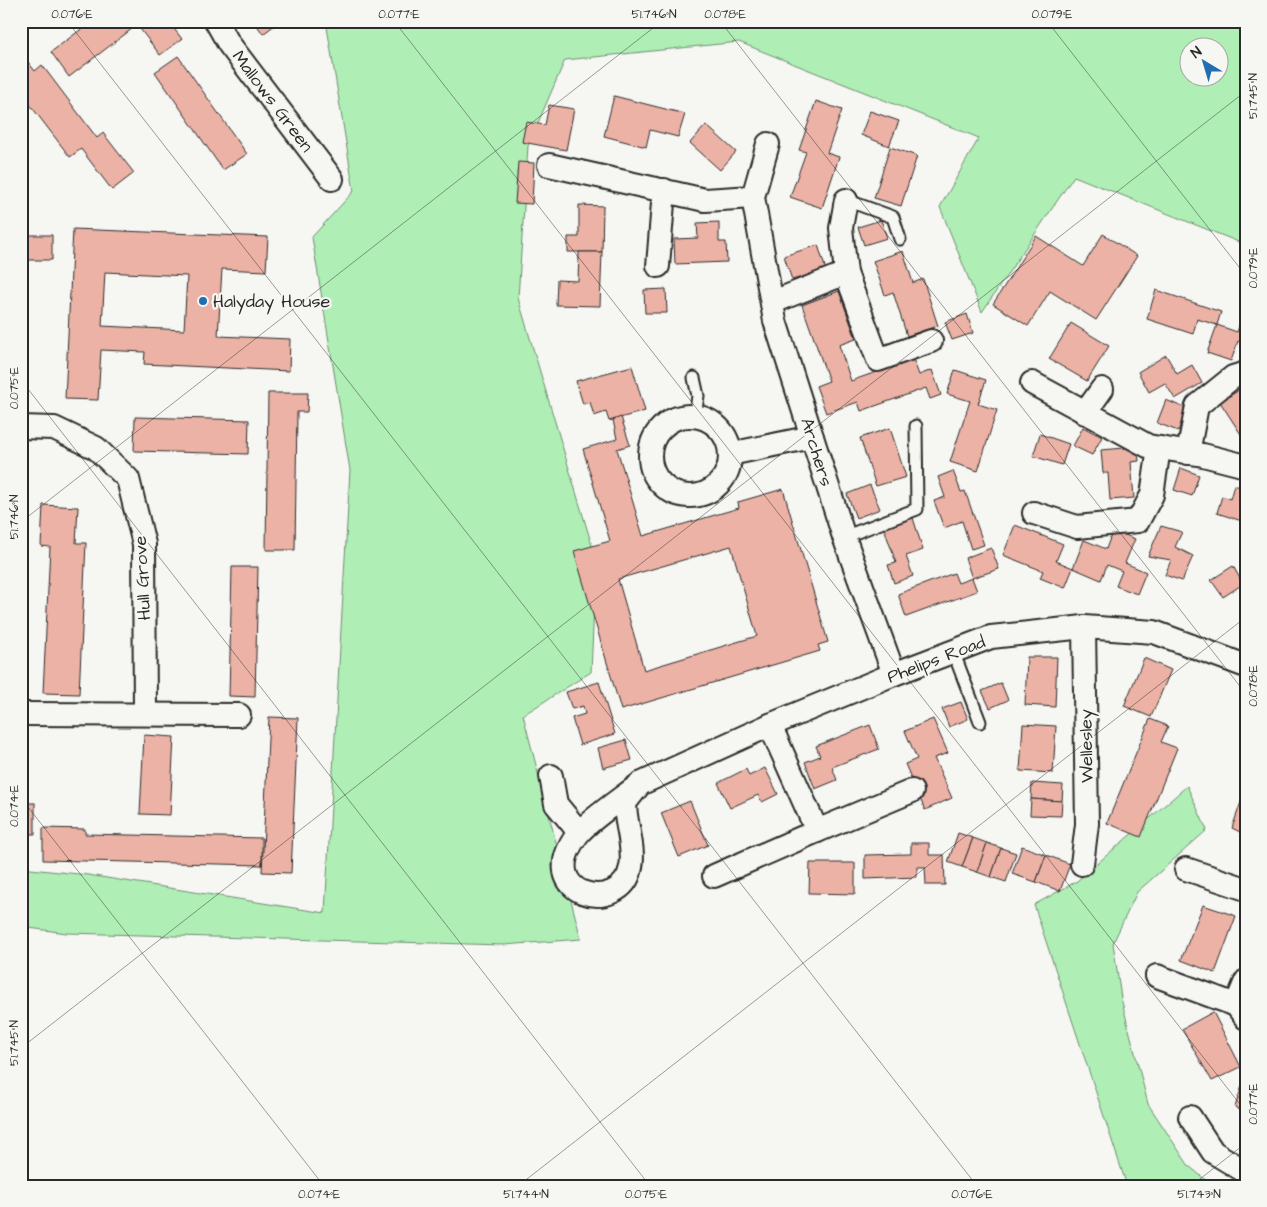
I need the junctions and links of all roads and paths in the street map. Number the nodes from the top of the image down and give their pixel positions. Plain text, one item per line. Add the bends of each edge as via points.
1 (216, 21) edge
2 (768, 144) dead end
3 (549, 165) dead end
4 (332, 179) dead end
5 (664, 190) junction
6 (754, 197) junction
7 (846, 200) joint
8 (900, 239) dead end
9 (658, 266) dead end
10 (846, 273) junction
11 (773, 302) junction
12 (931, 341) dead end
13 (1246, 373) edge
14 (694, 378) dead end
15 (1032, 384) dead end
16 (1102, 389) dead end
17 (1086, 412) junction
18 (695, 416) junction
19 (916, 426) dead end
20 (21, 428) edge
21 (812, 437) junction
22 (1159, 448) junction
23 (1188, 453) junction
24 (730, 454) junction
25 (1246, 466) edge
26 (1034, 513) dead end
27 (844, 537) junction
28 (1084, 627) junction
29 (953, 651) junction
30 (1246, 666) edge
31 (894, 674) junction
32 (145, 713) junction
33 (21, 714) edge
34 (238, 715) dead end
35 (980, 722) dead end
36 (770, 725) junction
37 (551, 776) dead end
38 (640, 784) junction
39 (912, 791) dead end
40 (817, 831) junction
41 (579, 832) junction
42 (1082, 864) dead end
43 (1186, 869) dead end
44 (714, 876) dead end
45 (1246, 889) edge
46 (1157, 976) dead end
47 (1246, 981) edge
48 (1241, 1011) edge
49 (1190, 1117) dead end
50 (1246, 1172) edge

1 - 4 street, Mallows Green via 229,44
2 - 6 street
3 - 5 street
5 - 6 street via 705,200
5 - 9 street
6 - 11 street, Archers
7 - 8 lane via 893,217
7 - 10 street via 841,228
10 - 11 street
10 - 12 street via 878,360
11 - 21 street, Archers via 775,321
13 - 23 street via 1233,377 1197,406
14 - 18 lane via 698,396
15 - 17 street
16 - 17 street
17 - 22 street via 1148,446
18 - 24 street via 719,428 727,440
18 - 24 street via 681,416 668,421 658,431 651,443 649,457 657,481 678,495 704,494 723,478
19 - 27 lane via 917,509
20 - 32 street, Hull Grove via 54,428 96,448 128,479 144,544
21 - 24 street
21 - 27 street, Archers
22 - 23 street
22 - 26 street via 1152,495 1138,520 1077,527
23 - 25 street
27 - 31 street, Archers
28 - 29 street, Phelips Road via 991,638
28 - 30 street, Phelips Road via 1154,632
28 - 42 street, Wellesley via 1088,824
29 - 31 street, Phelips Road
29 - 35 lane
31 - 36 street, Phelips Road
32 - 33 street
32 - 34 street
36 - 38 street, Phelips Road
36 - 40 street
37 - 41 street via 556,804
38 - 41 street
38 - 41 street via 625,803 631,868 619,888 596,896 580,893 568,881 565,871 567,851
39 - 40 street
40 - 44 street
43 - 45 street
46 - 48 street
47 - 48 street
49 - 50 street via 1214,1152

